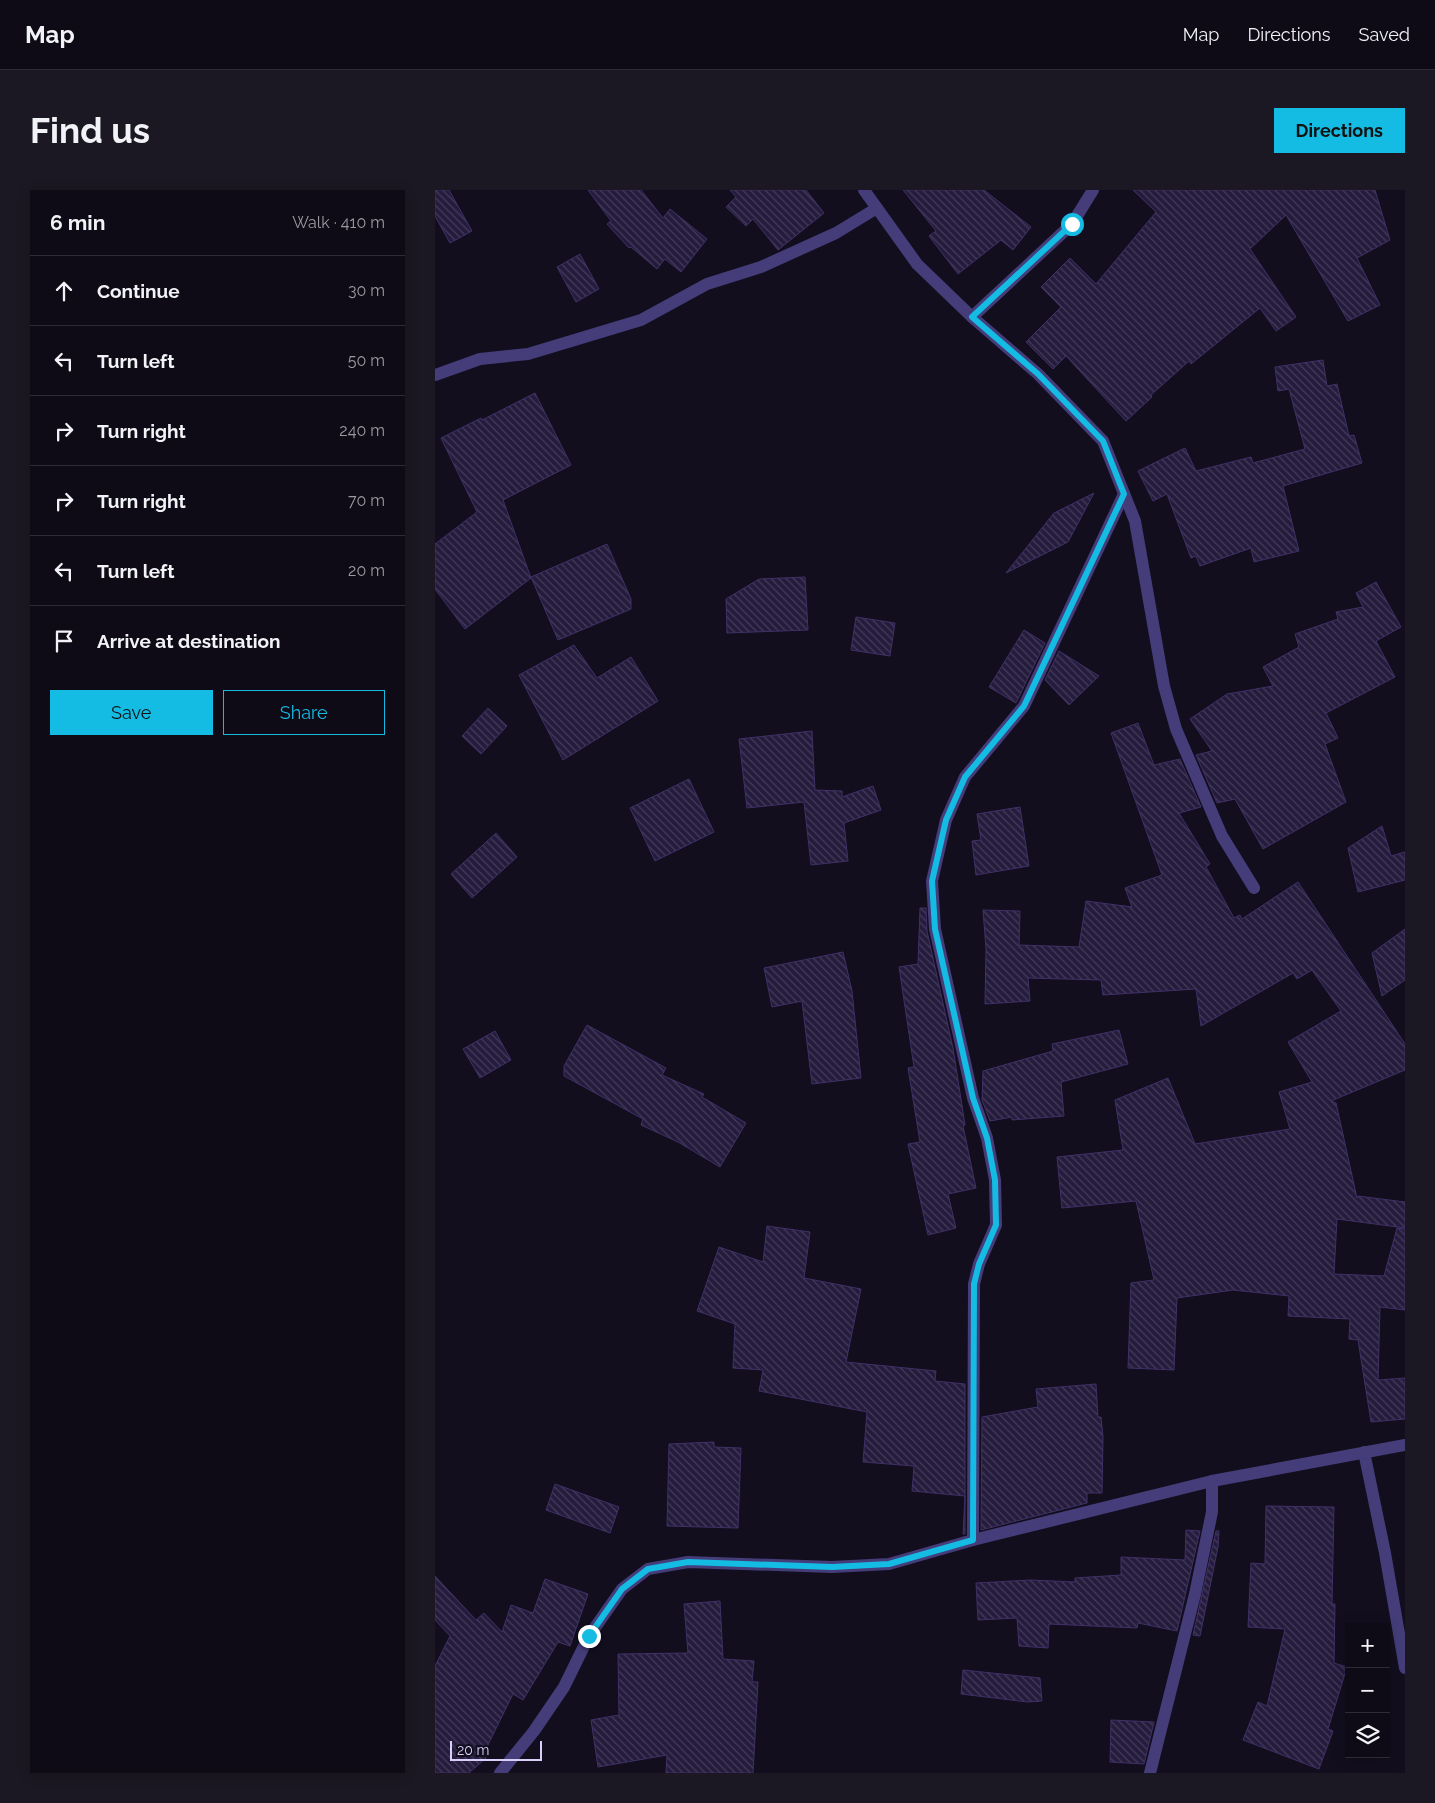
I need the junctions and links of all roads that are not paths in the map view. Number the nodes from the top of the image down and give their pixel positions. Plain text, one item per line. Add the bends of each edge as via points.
1 (864, 190) edge
2 (1093, 190) edge
3 (877, 208) junction
4 (972, 317) junction
5 (435, 375) edge
6 (1124, 494) junction
7 (1254, 888) dead end
8 (1405, 1445) edge
9 (1365, 1452) junction
10 (1212, 1481) junction
11 (973, 1540) junction
12 (1405, 1668) edge
13 (500, 1773) edge
14 (1150, 1773) edge

1 - 3 street
2 - 4 street via 1072,224
3 - 4 street via 917,264
3 - 5 street via 836,232 761,267 707,284 641,320 528,354 480,359
4 - 6 street via 1038,374 1103,441
6 - 7 street via 1135,521 1164,686 1176,729 1222,836
6 - 11 street via 1024,706 965,777 946,820 932,881 935,929 995,1180 996,1225 974,1284
8 - 9 street
9 - 10 street
9 - 12 street
10 - 11 street
10 - 14 street via 1212,1512 1195,1594
11 - 13 street via 889,1564 832,1567 688,1562 648,1569 622,1589 589,1636 559,1694

